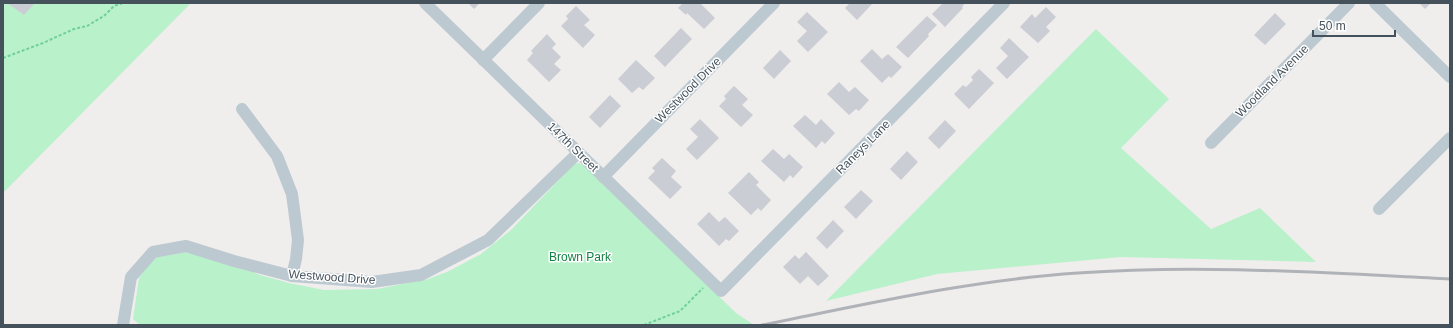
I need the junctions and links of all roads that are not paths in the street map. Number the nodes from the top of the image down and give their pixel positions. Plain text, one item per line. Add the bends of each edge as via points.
1 (425, 3) edge
2 (539, 3) edge
3 (774, 3) edge
4 (1004, 3) edge
5 (1349, 3) edge
6 (1375, 3) edge
7 (483, 60) junction
8 (1450, 77) edge
9 (242, 109) dead end
10 (1450, 138) edge
11 (1211, 142) dead end
12 (578, 153) junction
13 (603, 177) junction
14 (1379, 209) dead end
15 (292, 276) junction
16 (721, 291) joint
17 (123, 325) edge

1 - 7 street, 147th Street
2 - 7 street
3 - 13 street, Westwood Drive
4 - 16 street, Raneys Lane
5 - 11 street, Woodland Avenue
6 - 8 street
7 - 12 street, 147th Street
9 - 15 street via 277,156 292,194 298,240
10 - 14 street
12 - 13 street, 147th Street
12 - 15 street, Westwood Drive via 488,240 421,275 372,282
13 - 16 street, 147th Street
15 - 17 street, Westwood Drive via 186,246 153,252 131,277

